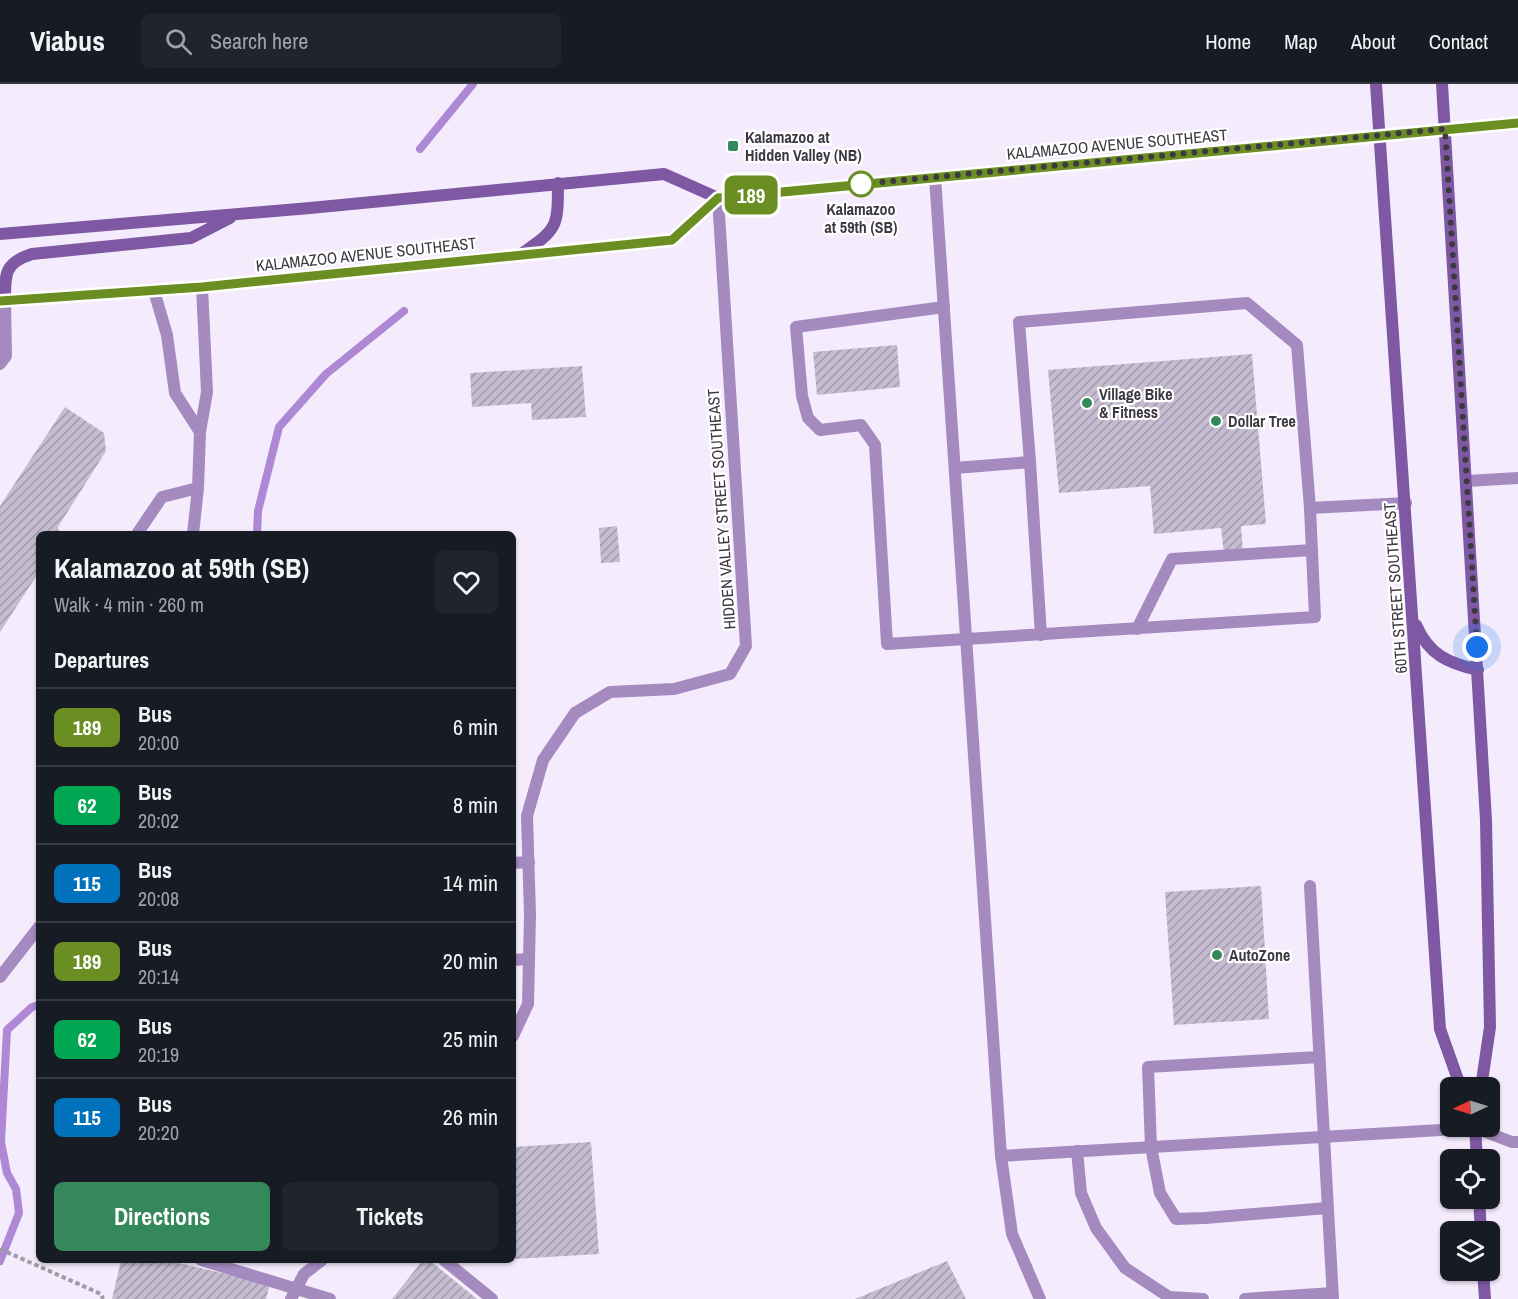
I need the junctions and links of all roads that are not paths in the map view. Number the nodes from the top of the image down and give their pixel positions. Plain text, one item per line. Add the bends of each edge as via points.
1 (1376, 84) edge
2 (1442, 84) edge
3 (1518, 123) edge
4 (1445, 129) junction
5 (1379, 136) junction
6 (935, 177) junction
7 (558, 183) junction
8 (718, 198) junction
9 (236, 214) junction
10 (0, 234) edge
11 (519, 256) junction
12 (202, 287) junction
13 (154, 291) junction
14 (3, 301) edge
15 (944, 307) junction
16 (0, 363) edge
17 (200, 432) junction
18 (1029, 462) junction
19 (955, 468) junction
20 (1518, 478) edge
21 (1467, 481) junction
22 (198, 488) junction
23 (1406, 503) junction
24 (1310, 508) junction
25 (139, 531) edge
26 (193, 531) edge
27 (1312, 550) junction
28 (1413, 618) junction
29 (1137, 629) junction
30 (1041, 635) junction
31 (966, 640) junction
32 (1478, 670) junction
33 (529, 862) junction
34 (516, 863) edge
35 (1310, 886) dead end
36 (36, 930) edge
37 (529, 959) junction
38 (516, 960) edge
39 (3, 969) edge
40 (516, 1030) edge
41 (1319, 1057) junction
42 (1457, 1077) edge
43 (1483, 1077) edge
44 (1440, 1129) edge
45 (1322, 1137) junction
46 (1500, 1137) edge
47 (1518, 1142) edge
48 (1151, 1147) junction
49 (1077, 1151) junction
50 (1001, 1156) junction
51 (1327, 1208) junction
52 (209, 1263) edge
53 (318, 1263) edge
54 (448, 1263) edge
55 (1484, 1281) edge
56 (294, 1294) edge
57 (1333, 1296) edge
58 (330, 1299) edge
59 (492, 1299) edge
60 (1040, 1299) edge
61 (1203, 1299) edge
62 (1245, 1299) edge
63 (1485, 1299) edge

1 - 5 main road, 60TH STREET SOUTHEAST
2 - 4 main road
3 - 4 main road, KALAMAZOO AVENUE SOUTHEAST
4 - 5 main road, KALAMAZOO AVENUE SOUTHEAST
4 - 21 main road
5 - 6 main road, KALAMAZOO AVENUE SOUTHEAST
5 - 23 main road, 60TH STREET SOUTHEAST
6 - 8 main road, KALAMAZOO AVENUE SOUTHEAST
6 - 15 street
7 - 8 main road, KALAMAZOO AVENUE SOUTHEAST via 664,174
7 - 9 main road, KALAMAZOO AVENUE SOUTHEAST
7 - 11 main road via 557,221 544,238
8 - 11 main road, KALAMAZOO AVENUE SOUTHEAST via 672,240
8 - 33 street, HIDDEN VALLEY STREET SOUTHEAST via 746,646 730,674 674,688 610,692 575,713 543,760 527,816
9 - 10 main road, KALAMAZOO AVENUE SOUTHEAST
9 - 14 main road via 191,238 21,258 12,263 5,275
11 - 12 main road, KALAMAZOO AVENUE SOUTHEAST
12 - 13 main road, KALAMAZOO AVENUE SOUTHEAST
12 - 17 street via 207,393
13 - 14 main road, KALAMAZOO AVENUE SOUTHEAST
13 - 17 street via 167,335 175,393
14 - 16 street via 6,356
15 - 19 street
15 - 31 street via 796,327 802,396 808,418 820,430 861,425 875,445 887,644
17 - 22 street
18 - 19 street
18 - 24 street via 1019,322 1247,303 1297,345
18 - 30 street
19 - 31 street
20 - 21 street
21 - 32 main road
22 - 25 street via 162,497
22 - 26 street
23 - 24 street
23 - 28 main road, 60TH STREET SOUTHEAST
24 - 27 street
27 - 29 street via 1172,560
27 - 29 street via 1315,617
28 - 32 main road via 1421,637 1435,653 1456,665
28 - 42 main road, 60TH STREET SOUTHEAST via 1440,1029
29 - 30 street
30 - 31 street
31 - 50 street
32 - 43 main road via 1490,1027
33 - 34 street
33 - 37 street, HIDDEN VALLEY STREET SOUTHEAST
35 - 41 street
36 - 39 street
37 - 38 street
37 - 40 street, HIDDEN VALLEY STREET SOUTHEAST via 528,1004
41 - 45 street
41 - 48 street via 1148,1067
44 - 45 street
45 - 48 street
45 - 51 street
46 - 47 street
48 - 49 street
48 - 51 street via 1160,1193 1176,1219
49 - 50 street
49 - 61 street via 1081,1193 1096,1228 1125,1268 1168,1296
50 - 60 street via 1011,1234
51 - 57 street
52 - 56 street
53 - 56 street via 304,1274
54 - 59 street
55 - 63 main road
56 - 58 street
57 - 62 street

